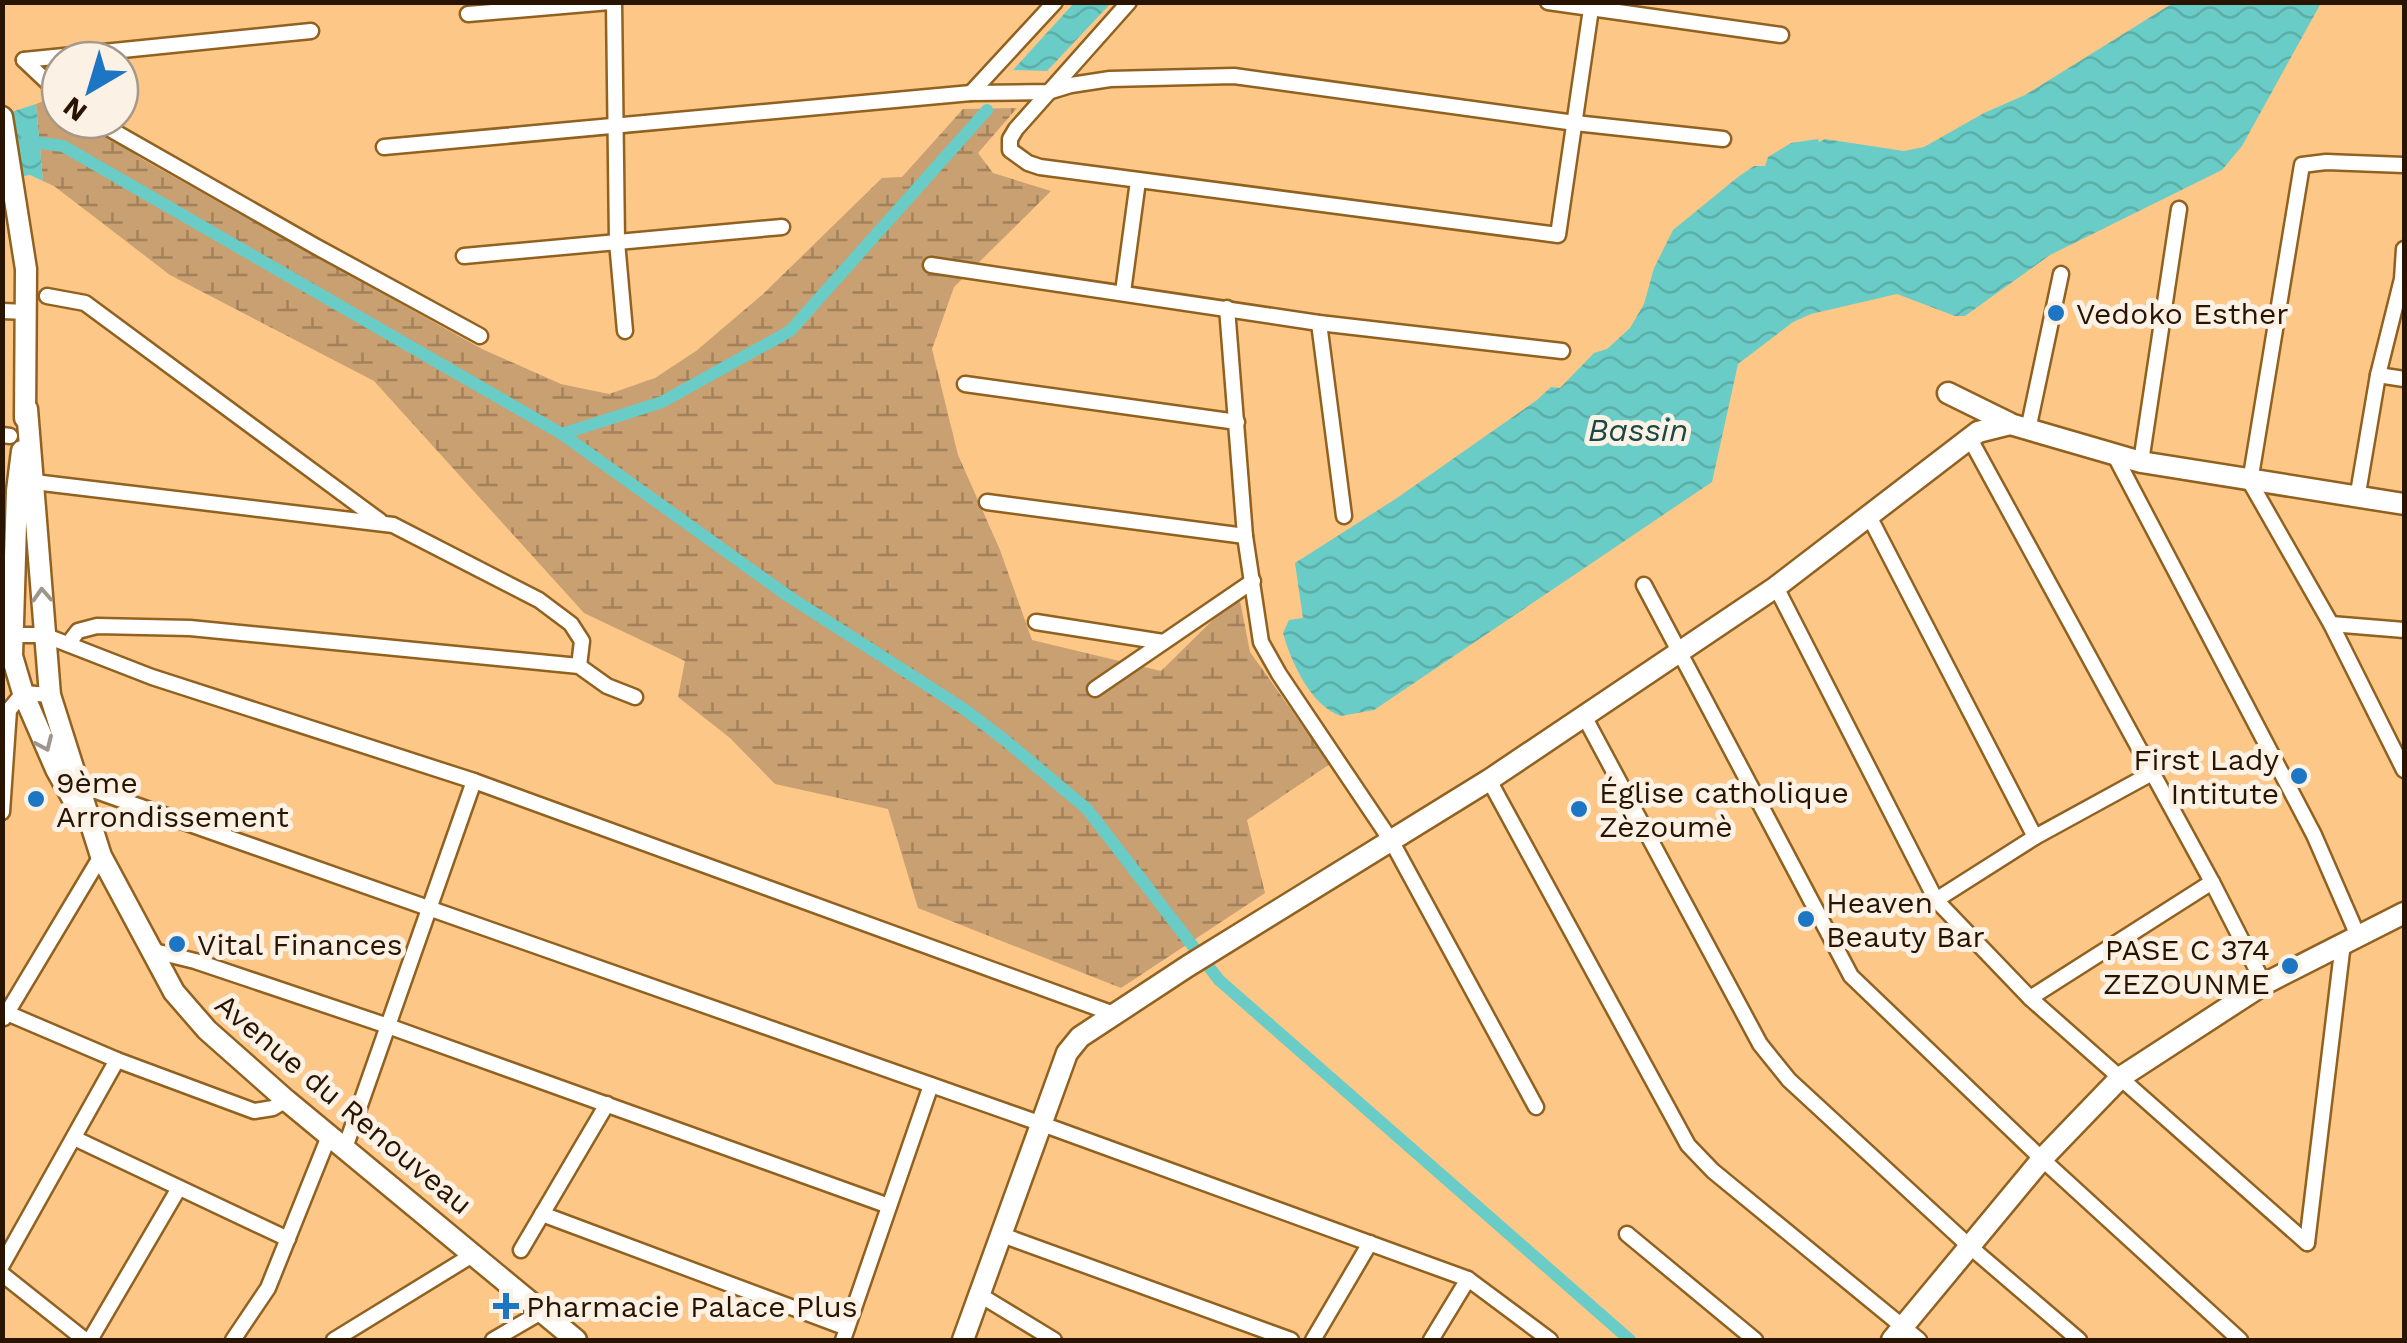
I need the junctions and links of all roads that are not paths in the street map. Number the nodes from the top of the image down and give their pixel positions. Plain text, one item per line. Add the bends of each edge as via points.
1 (612, 2) edge
2 (1055, 2) edge
3 (1129, 2) edge
4 (1548, 2) edge
5 (1592, 6) edge
6 (468, 14) dead end
7 (311, 31) dead end
8 (1781, 36) dead end
9 (140, 48) edge
10 (40, 58) edge
11 (40, 75) edge
12 (1048, 92) junction
13 (972, 93) junction
14 (2, 117) edge
15 (1575, 123) junction
16 (615, 125) junction
17 (1723, 139) dead end
18 (129, 140) edge
19 (384, 147) dead end
20 (2404, 165) edge
21 (1138, 181) junction
22 (2180, 209) dead end
23 (782, 226) dead end
24 (617, 242) junction
25 (2404, 248) edge
26 (464, 256) dead end
27 (931, 266) dead end
28 (2062, 274) dead end
29 (2403, 279) edge
30 (1123, 292) junction
31 (47, 296) dead end
32 (1227, 308) junction
33 (2, 311) edge
34 (28, 312) junction
35 (1319, 322) junction
36 (626, 331) dead end
37 (480, 336) dead end
38 (1562, 351) dead end
39 (2378, 374) junction
40 (2404, 378) edge
41 (965, 384) dead end
42 (26, 408) junction
43 (1237, 422) junction
44 (2019, 427) junction
45 (1965, 440) junction
46 (2115, 456) junction
47 (2141, 462) junction
48 (34, 482) junction
49 (2250, 482) junction
50 (2358, 499) junction
51 (987, 502) dead end
52 (2404, 504) edge
53 (1344, 516) dead end
54 (1870, 518) junction
55 (381, 522) junction
56 (1245, 536) junction
57 (1253, 581) junction
58 (1644, 585) dead end
59 (1776, 587) junction
60 (1036, 622) dead end
61 (9, 623) edge
62 (2331, 624) junction
63 (2404, 630) edge
64 (44, 635) junction
65 (1163, 642) junction
66 (68, 644) junction
67 (1682, 650) junction
68 (579, 666) junction
69 (1094, 689) dead end
70 (23, 693) junction
71 (50, 695) junction
72 (636, 697) dead end
73 (1584, 716) junction
74 (2397, 737) edge
75 (2404, 770) edge
76 (2152, 773) junction
77 (1488, 780) junction
78 (474, 781) junction
79 (80, 785) junction
80 (3, 800) edge
81 (2, 812) edge
82 (90, 826) junction
83 (2035, 838) junction
84 (1392, 842) junction
85 (101, 856) junction
86 (2212, 882) junction
87 (1936, 900) junction
88 (429, 909) junction
89 (2404, 913) edge
90 (2351, 940) junction
91 (150, 950) junction
92 (2264, 984) junction
93 (2030, 998) junction
94 (1114, 1014) junction
95 (5, 1017) edge
96 (388, 1026) junction
97 (118, 1060) junction
98 (2122, 1077) junction
99 (931, 1085) junction
100 (286, 1100) junction
101 (608, 1104) junction
102 (1536, 1107) dead end
103 (1042, 1124) junction
104 (74, 1138) junction
105 (337, 1142) junction
106 (2042, 1159) junction
107 (179, 1188) junction
108 (889, 1206) junction
109 (542, 1214) junction
110 (1627, 1234) dead end
111 (1002, 1236) junction
112 (288, 1240) junction
113 (1370, 1243) junction
114 (1968, 1245) junction
115 (521, 1250) dead end
116 (474, 1254) junction
117 (2, 1264) edge
118 (2, 1274) edge
119 (1468, 1279) junction
120 (980, 1295) junction
121 (543, 1311) junction
122 (845, 1334) edge
123 (1904, 1336) edge
124 (240, 1338) edge
125 (87, 1340) edge
126 (334, 1340) edge
127 (493, 1340) edge
128 (576, 1340) edge
129 (963, 1340) edge
130 (1054, 1340) edge
131 (1291, 1340) edge
132 (1312, 1340) edge
133 (1431, 1340) edge
134 (1550, 1340) edge
135 (1755, 1340) edge
136 (2079, 1340) edge
137 (2240, 1340) edge

1 - 6 street
1 - 16 street
2 - 13 street
3 - 12 street
4 - 5 street
5 - 8 street
5 - 15 street
7 - 9 street
10 - 11 street via 24,60
12 - 13 street
12 - 15 street via 1110,80 1234,76
12 - 21 street via 1010,139 1016,156 1040,167
13 - 16 street
14 - 34 street, Avenue du Renouveau via 24,243
15 - 17 street
15 - 21 street via 1558,235
16 - 19 street
16 - 24 street
18 - 37 street
20 - 49 street via 2302,165
21 - 30 street
22 - 47 street
23 - 24 street
24 - 26 street
24 - 36 street
25 - 29 street
27 - 30 street
28 - 44 street
29 - 39 street
30 - 32 street
31 - 55 street via 85,302
32 - 35 street
32 - 43 street
33 - 34 street
34 - 42 street, Avenue du Renouveau
35 - 38 street
35 - 53 street
39 - 40 street
39 - 50 street
41 - 43 street
42 - 48 street, Avenue du Renouveau
42 - 61 street, Avenue du Renouveau
43 - 56 street
44 - 45 street via 1987,428
44 - 45 street via 1948,393
44 - 46 street
45 - 54 street
45 - 76 street
46 - 47 street
46 - 90 street via 2314,836
47 - 49 street
48 - 55 street
64 -> 48 street, Avenue du Renouveau
49 - 50 street
49 - 62 street
50 - 52 street
51 - 56 street
54 - 59 street
54 - 83 street
55 - 68 street via 539,600 572,624 582,642
56 - 57 street
57 - 65 street
57 - 84 street via 1261,642
58 - 67 street
59 - 67 street
59 - 87 street
60 - 65 street
61 - 64 street
61 - 70 street, Avenue du Renouveau
62 - 63 street
62 - 74 street
64 - 66 street
64 - 71 street, Avenue du Renouveau
65 - 69 street
66 - 68 street via 78,631 97,626 190,628
66 - 78 street
67 - 73 street
67 - 106 street via 1851,976
68 - 72 street
70 - 71 street
70 - 80 street via 9,710
70 -> 82 street, Avenue du Renouveau
71 - 79 street, Avenue du Renouveau
73 - 77 street
73 - 114 street via 1760,1044 1789,1080
74 - 75 street
76 - 83 street
76 - 86 street
77 - 84 street
77 - 123 street via 1688,1145
78 - 88 street
78 - 94 street
79 - 82 street, Avenue du Renouveau
79 - 88 street
80 - 81 street
82 - 85 street, Avenue du Renouveau
83 - 87 street
84 - 94 street
84 - 102 street
85 - 91 street, Avenue du Renouveau
85 - 95 street
86 - 92 street
86 - 93 street
87 - 93 street
88 - 96 street
88 - 99 street
89 - 90 street
90 - 92 street
90 - 98 street via 2307,1243
91 - 96 street
91 - 100 street, Avenue du Renouveau via 190,1012
92 - 98 street
93 - 98 street
94 - 103 street via 1074,1044
95 - 97 street
96 - 101 street
96 - 105 street
97 - 100 street via 254,1111
97 - 104 street
98 - 106 street
99 - 103 street
99 - 108 street
100 - 105 street, Avenue du Renouveau
101 - 108 street
101 - 109 street
103 - 111 street
103 - 113 street
104 - 107 street
104 - 117 street
105 - 112 street
105 - 116 street, Avenue du Renouveau
106 - 114 street
106 - 137 street
107 - 112 street
107 - 125 street
108 - 122 street
109 - 115 street
109 - 122 street
110 - 135 street
111 - 120 street
111 - 131 street
112 - 124 street
113 - 119 street
113 - 132 street
114 - 123 street
114 - 136 street
116 - 121 street, Avenue du Renouveau
116 - 126 street
118 - 125 street
119 - 133 street
119 - 134 street
120 - 129 street
120 - 130 street
121 - 127 street
121 - 128 street, Avenue du Renouveau

